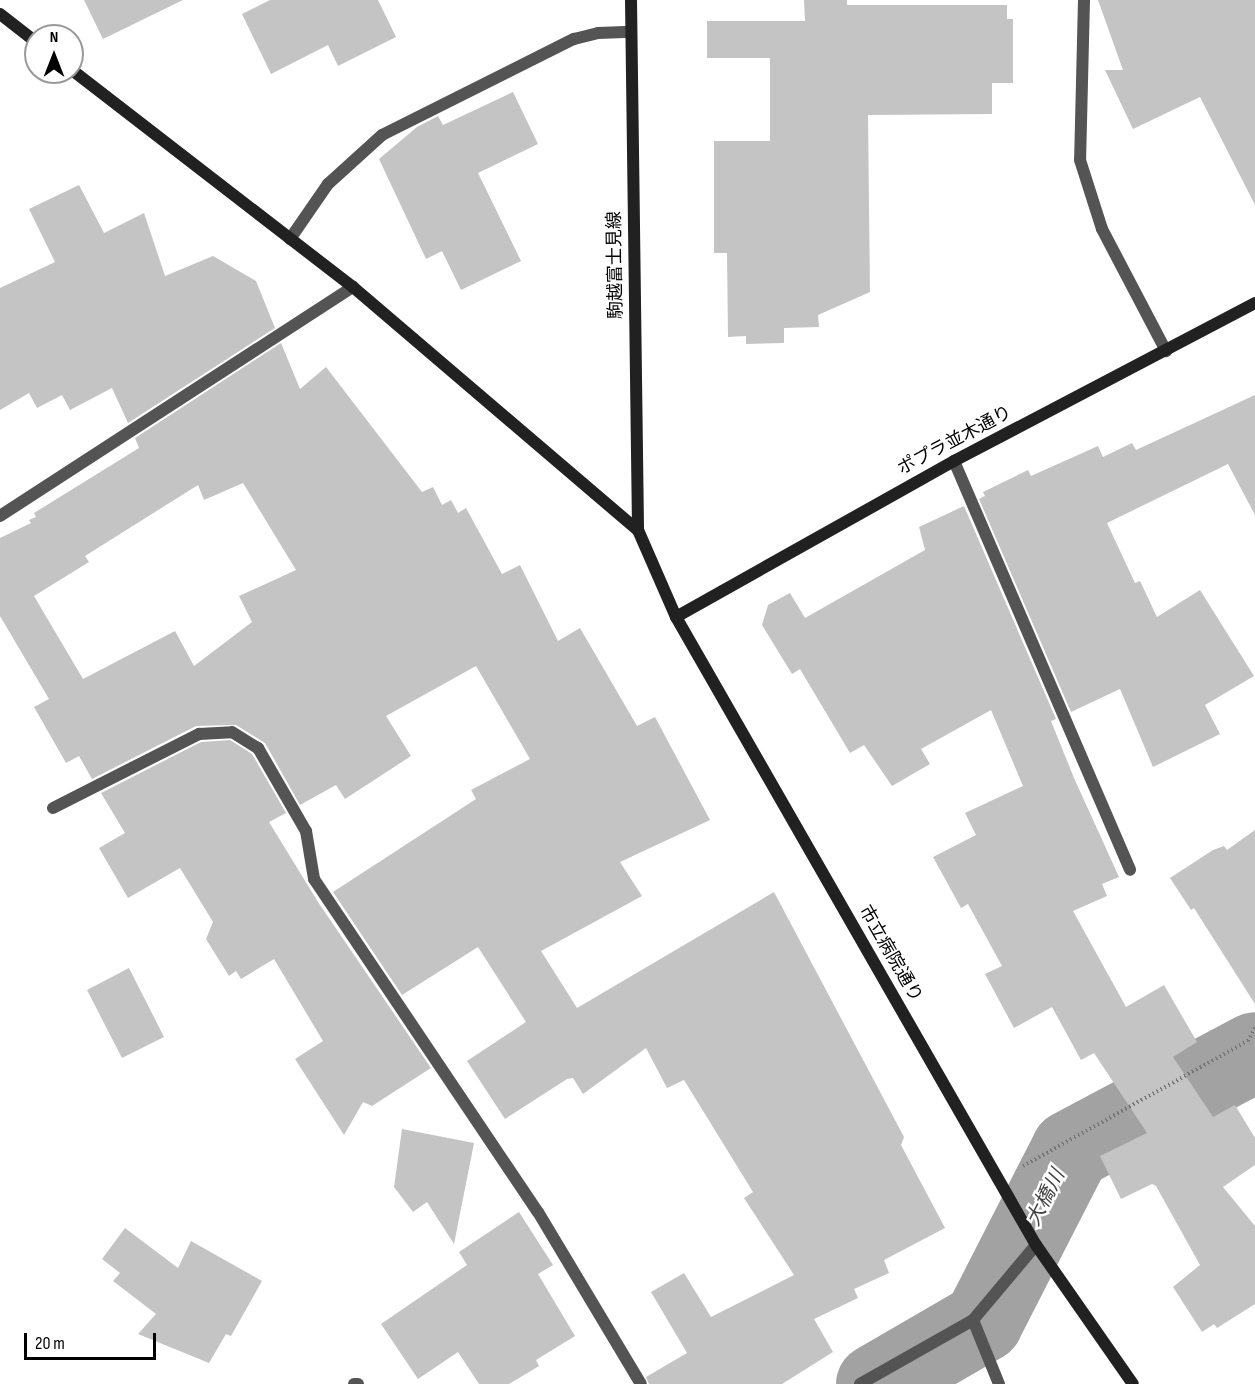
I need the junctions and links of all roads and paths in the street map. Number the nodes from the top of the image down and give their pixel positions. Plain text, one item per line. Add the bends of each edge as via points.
1 (631, 0) edge
2 (1084, 0) edge
3 (0, 14) edge
4 (631, 32) junction
5 (24, 33) edge
6 (84, 79) edge
7 (290, 239) junction
8 (353, 287) junction
9 (1255, 303) edge
10 (1166, 351) junction
11 (954, 461) junction
12 (0, 516) edge
13 (638, 530) junction
14 (676, 617) junction
15 (53, 808) dead end
16 (1130, 870) dead end
17 (1255, 1028) edge
18 (1000, 1181) junction
19 (1036, 1245) junction
20 (973, 1320) junction
21 (641, 1384) edge
22 (860, 1384) edge
23 (999, 1384) edge
24 (1133, 1384) edge

1 - 4 main road, 駒越富士見線
2 - 10 street via 1080,160 1102,229
3 - 5 main road
4 - 7 street via 598,33 574,39 382,135 328,184
4 - 13 main road, 駒越富士見線
6 - 7 main road
7 - 8 main road
8 - 12 street
8 - 13 main road
9 - 10 main road, ポプラ並木通り
10 - 11 main road, ポプラ並木通り
11 - 14 main road, ポプラ並木通り
11 - 16 street
13 - 14 main road, 市立病院通り
14 - 18 main road, 市立病院通り
15 - 21 street via 199,734 232,732 258,748 306,831 314,879 538,1212
17 - 18 path via 1248,1041 1067,1138
18 - 19 main road, 市立病院通り
19 - 20 street
19 - 24 main road, 市立病院通り
20 - 22 street
20 - 23 street

